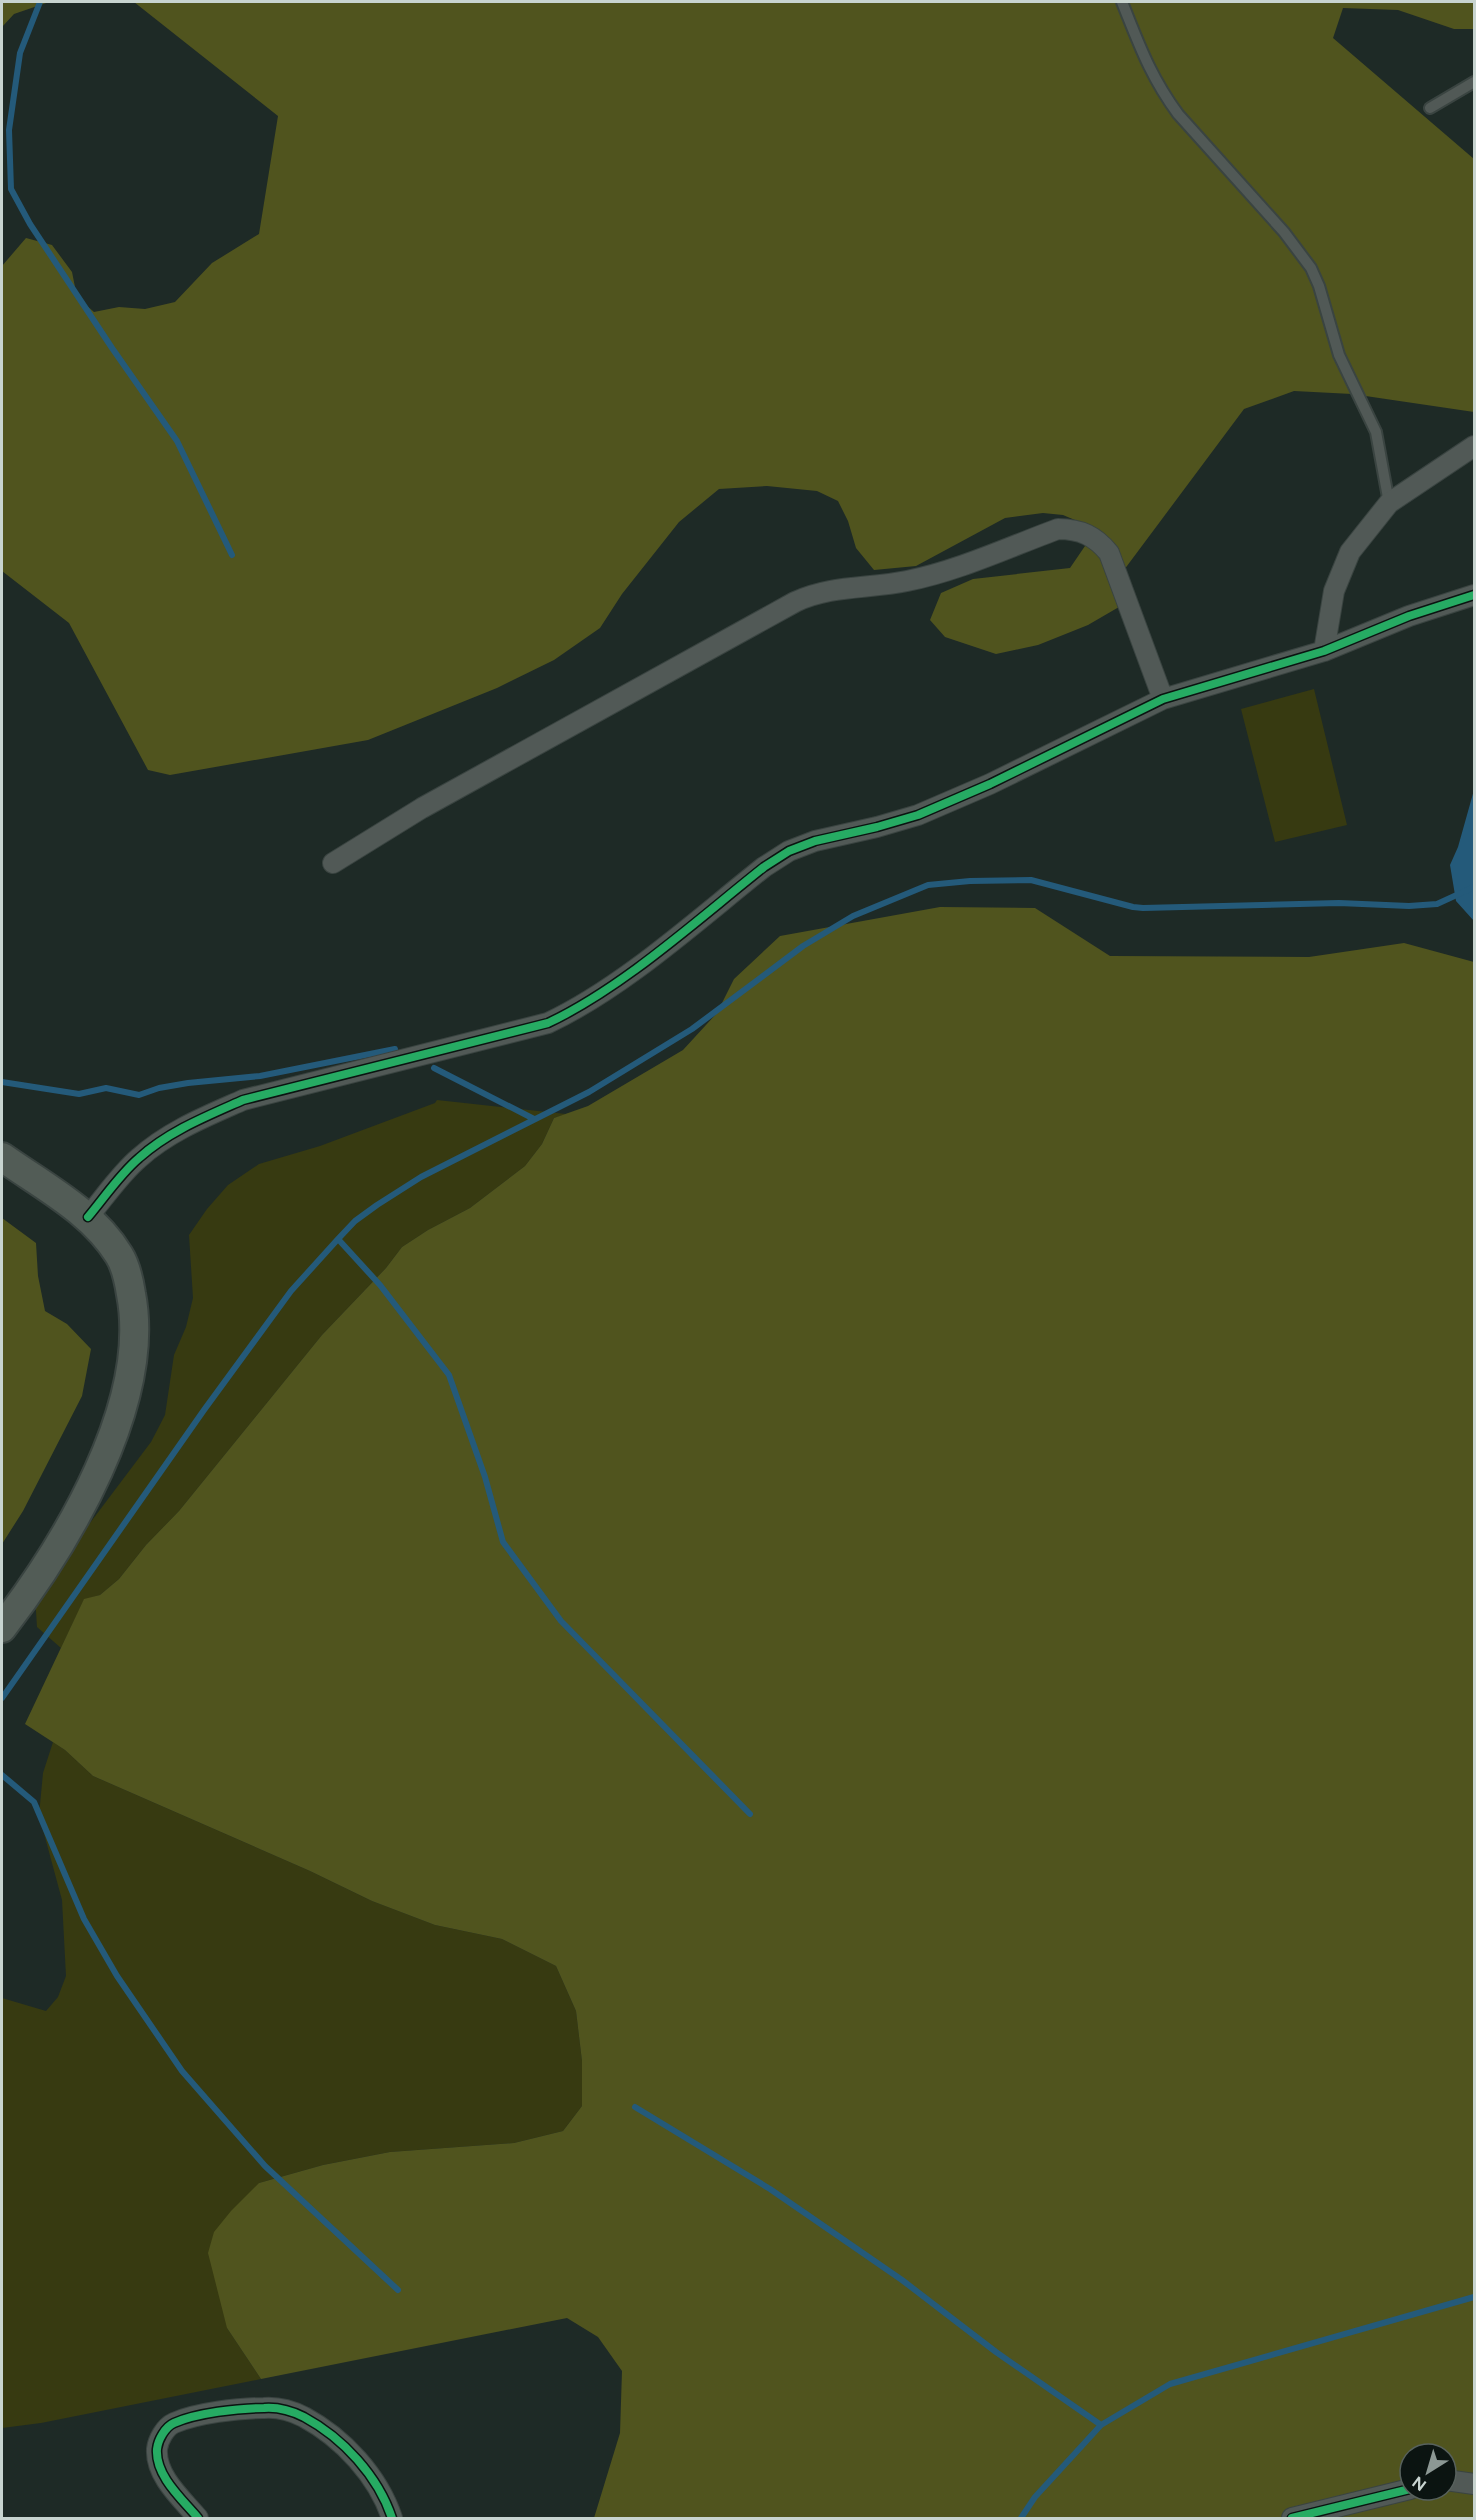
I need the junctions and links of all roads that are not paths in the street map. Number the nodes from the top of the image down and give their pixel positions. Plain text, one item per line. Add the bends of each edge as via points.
1 (1122, 2) edge
2 (1474, 82) edge
3 (1430, 108) dead end
4 (1474, 446) edge
5 (1389, 503) junction
6 (1474, 595) edge
7 (1324, 651) junction
8 (1163, 699) junction
9 (333, 863) dead end
10 (2, 1157) edge
11 (88, 1217) junction
12 (2, 1628) edge
13 (1458, 2482) edge
14 (1474, 2484) edge
15 (1398, 2492) edge
16 (198, 2518) edge
17 (392, 2518) edge
18 (1292, 2518) edge

1 - 5 lane via 1150,73 1164,95 1311,268 1339,355 1376,432
2 - 3 lane
4 - 5 street
5 - 7 street via 1342,568
6 - 7 street via 1409,616
7 - 8 street
8 - 9 street via 1109,553 1101,542 1086,533 1058,529 936,573 906,581 819,592 795,602 422,808
8 - 11 street via 990,784 918,814 877,828 815,841 789,852 764,867 621,979 580,1008 548,1023 243,1100 198,1119 138,1158
10 - 11 street
11 - 12 street via 120,1256 128,1278 134,1308 134,1340 128,1384 99,1468 76,1515
13 - 14 street
15 - 18 street
16 - 17 street via 164,2476 158,2461 157,2449 164,2432 172,2424 197,2417 265,2407 303,2417 349,2452 369,2473

